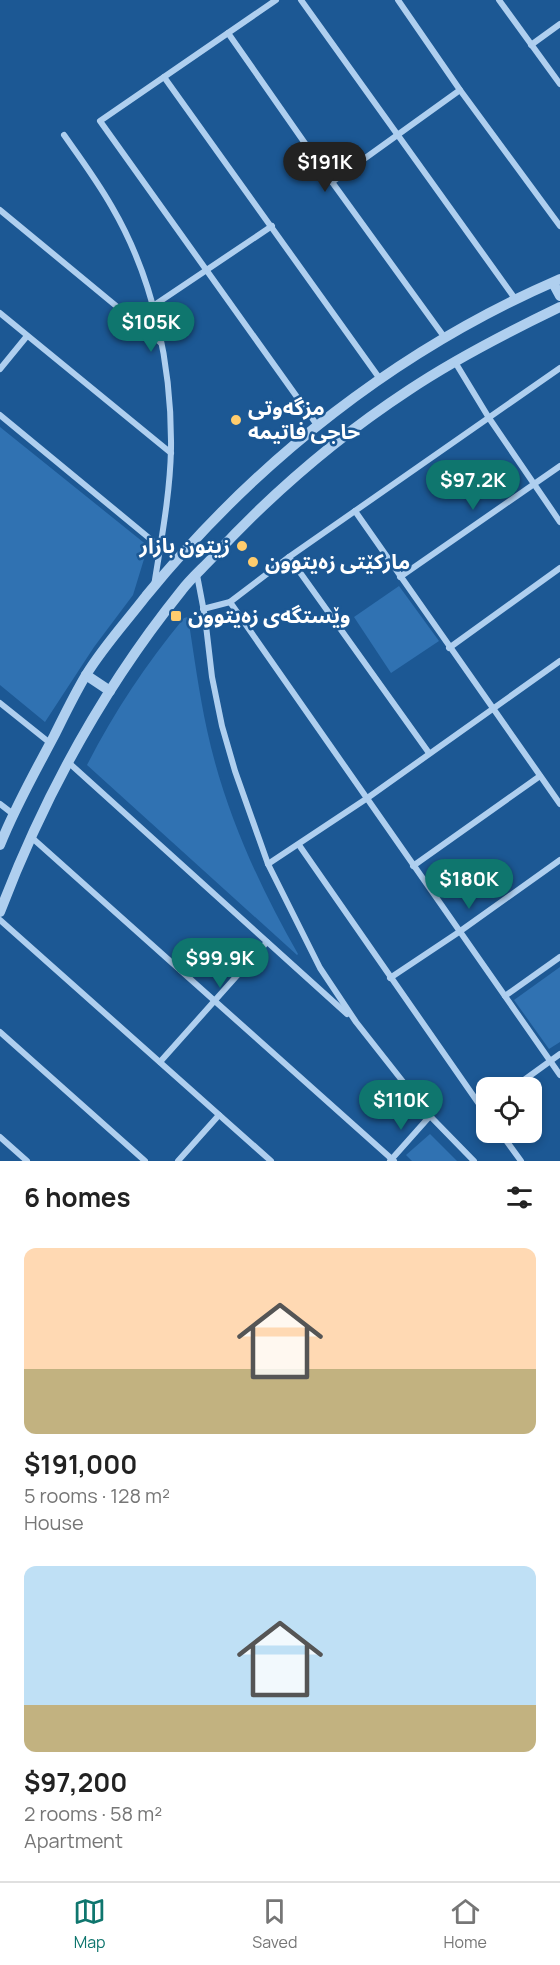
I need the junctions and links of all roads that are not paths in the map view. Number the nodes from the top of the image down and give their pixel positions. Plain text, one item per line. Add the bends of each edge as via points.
1 (276, 0) edge
2 (301, 0) edge
3 (398, 0) edge
4 (499, 0) edge
5 (560, 24) edge
6 (228, 33) junction
7 (531, 45) junction
8 (164, 77) junction
9 (560, 84) edge
10 (460, 90) junction
11 (398, 134) junction
12 (64, 135) dead end
13 (332, 182) junction
14 (0, 210) edge
15 (272, 226) junction
16 (560, 226) edge
17 (207, 270) junction
18 (556, 281) edge
19 (560, 296) edge
20 (516, 300) junction
21 (153, 306) junction
22 (560, 307) edge
23 (0, 312) edge
24 (27, 336) junction
25 (445, 338) junction
26 (162, 344) junction
27 (455, 362) junction
28 (560, 368) edge
29 (0, 369) edge
30 (380, 379) junction
31 (0, 415) edge
32 (489, 418) junction
33 (316, 425) junction
34 (171, 453) junction
35 (560, 466) edge
36 (534, 484) junction
37 (355, 511) junction
38 (560, 522) edge
39 (160, 547) junction
40 (289, 557) junction
41 (560, 568) edge
42 (196, 575) junction
43 (400, 577) junction
44 (153, 588) junction
45 (230, 602) junction
46 (203, 609) junction
47 (449, 648) junction
48 (560, 661) edge
49 (86, 675) junction
50 (110, 691) junction
51 (0, 703) edge
52 (493, 708) junction
53 (50, 743) junction
54 (429, 753) junction
55 (68, 762) junction
56 (540, 776) junction
57 (366, 799) junction
58 (0, 804) edge
59 (560, 804) edge
60 (13, 814) junction
61 (30, 836) junction
62 (0, 845) edge
63 (299, 845) junction
64 (560, 860) edge
65 (268, 864) junction
66 (413, 866) junction
67 (0, 912) edge
68 (0, 920) edge
69 (459, 932) junction
70 (267, 942) junction
71 (560, 957) edge
72 (390, 978) junction
73 (505, 996) junction
74 (215, 1001) junction
75 (356, 1022) junction
76 (0, 1032) edge
77 (560, 1054) edge
78 (550, 1061) junction
79 (160, 1062) junction
80 (560, 1075) edge
81 (528, 1077) edge
82 (476, 1097) edge
83 (219, 1115) junction
84 (430, 1116) junction
85 (0, 1137) edge
86 (508, 1143) edge
87 (392, 1160) edge
88 (27, 1161) edge
89 (146, 1161) edge
90 (178, 1161) edge
91 (271, 1161) edge
92 (474, 1161) edge
93 (521, 1161) edge

1 - 6 street
2 - 11 street
3 - 10 street
4 - 7 street
5 - 7 street
6 - 8 street
6 - 13 street
7 - 9 street
8 - 15 street
8 - 17 street via 100,121
10 - 11 street
10 - 16 street
11 - 13 street
11 - 20 street
12 - 21 street via 113,209
13 - 25 street
14 - 26 street
15 - 17 street
15 - 30 street
17 - 21 street
17 - 33 street
18 - 19 street
18 - 20 street
20 - 25 street
21 - 26 street
22 - 27 street
23 - 24 street
24 - 29 street
24 - 34 street
25 - 30 street
26 - 34 street
27 - 32 street
27 - 42 street via 327,449 249,518
28 - 32 street
30 - 33 street
31 - 39 street
32 - 36 street
32 - 37 street
33 - 44 street via 236,498
34 - 39 street
35 - 36 street
36 - 38 street
36 - 43 street
37 - 40 street
37 - 43 street
39 - 44 street
40 - 45 street
40 - 54 street
41 - 47 street
42 - 46 street
42 - 50 street
43 - 47 street
44 - 49 street
45 - 46 street
45 - 57 street
46 - 65 street via 222,726
47 - 52 street
48 - 52 street
49 - 50 street
49 - 53 street
50 - 55 street
51 - 53 street
52 - 54 street
52 - 56 street
53 - 60 street
54 - 57 street
55 - 61 street
55 - 70 street
56 - 59 street
56 - 66 street
57 - 63 street
57 - 66 street
58 - 60 street
60 - 62 street
61 - 67 street
61 - 74 street
63 - 65 street
63 - 72 street
64 - 69 street
65 - 75 street via 320,968
66 - 69 street
68 - 79 street
69 - 72 street
69 - 73 street
70 - 74 street
70 - 75 street
71 - 73 street
72 - 82 street
73 - 78 street
74 - 79 street
74 - 87 street
75 - 84 street
76 - 89 street
77 - 78 street
78 - 80 street
78 - 81 street
79 - 83 street
83 - 90 street
83 - 91 street
84 - 87 street
84 - 92 street
85 - 88 street
86 - 93 street

